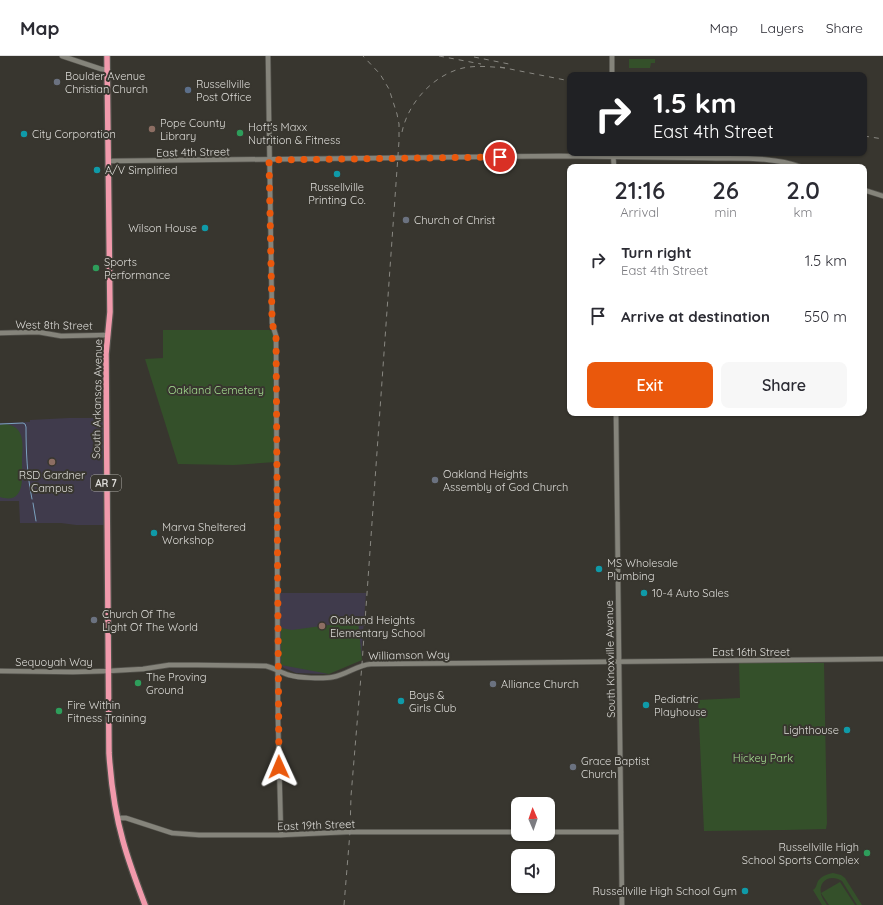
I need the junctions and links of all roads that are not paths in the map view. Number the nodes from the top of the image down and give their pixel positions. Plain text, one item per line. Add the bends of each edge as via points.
1 (62, 56) edge
2 (107, 56) edge
3 (268, 56) edge
4 (612, 56) edge
5 (108, 70) junction
6 (612, 72) edge
7 (567, 156) edge
8 (644, 156) edge
9 (269, 160) junction
10 (109, 161) junction
11 (789, 164) edge
12 (867, 191) edge
13 (883, 196) edge
14 (0, 333) edge
15 (108, 335) junction
16 (616, 416) edge
17 (883, 659) edge
18 (619, 661) junction
19 (278, 670) junction
20 (0, 671) edge
21 (108, 671) junction
22 (118, 818) junction
23 (511, 832) edge
24 (555, 832) edge
25 (621, 832) junction
26 (281, 835) junction
27 (145, 905) edge
28 (622, 905) edge

1 - 5 street
2 - 5 highway, South Arkansas Avenue / AR 7
3 - 9 street
4 - 6 street
5 - 10 highway, South Arkansas Avenue / AR 7
7 - 9 street, East 4th Street
8 - 11 street, East 4th Street via 766,160
9 - 10 street, East 4th Street
9 - 19 street via 272,323 276,336
10 - 15 highway, South Arkansas Avenue / AR 7
12 - 13 street
14 - 15 street, West 8th Street
15 - 21 highway, South Arkansas Avenue / AR 7
16 - 18 street, South Knoxville Avenue
17 - 18 street, East 16th Street
18 - 19 street, Williamson Way via 366,665 331,678 297,677
18 - 25 street, South Knoxville Avenue
19 - 21 street, Williamson Way via 266,666 169,665 143,670
19 - 26 street
20 - 21 street, Sequoyah Way
21 - 22 highway, South Arkansas Avenue / AR 7 via 108,754
22 - 26 street, East 19th Street via 126,818 177,834
22 - 27 highway, South Arkansas Avenue / AR 7 via 123,841
23 - 26 street, East 19th Street via 347,832
24 - 25 street
25 - 28 street, South Knoxville Avenue

